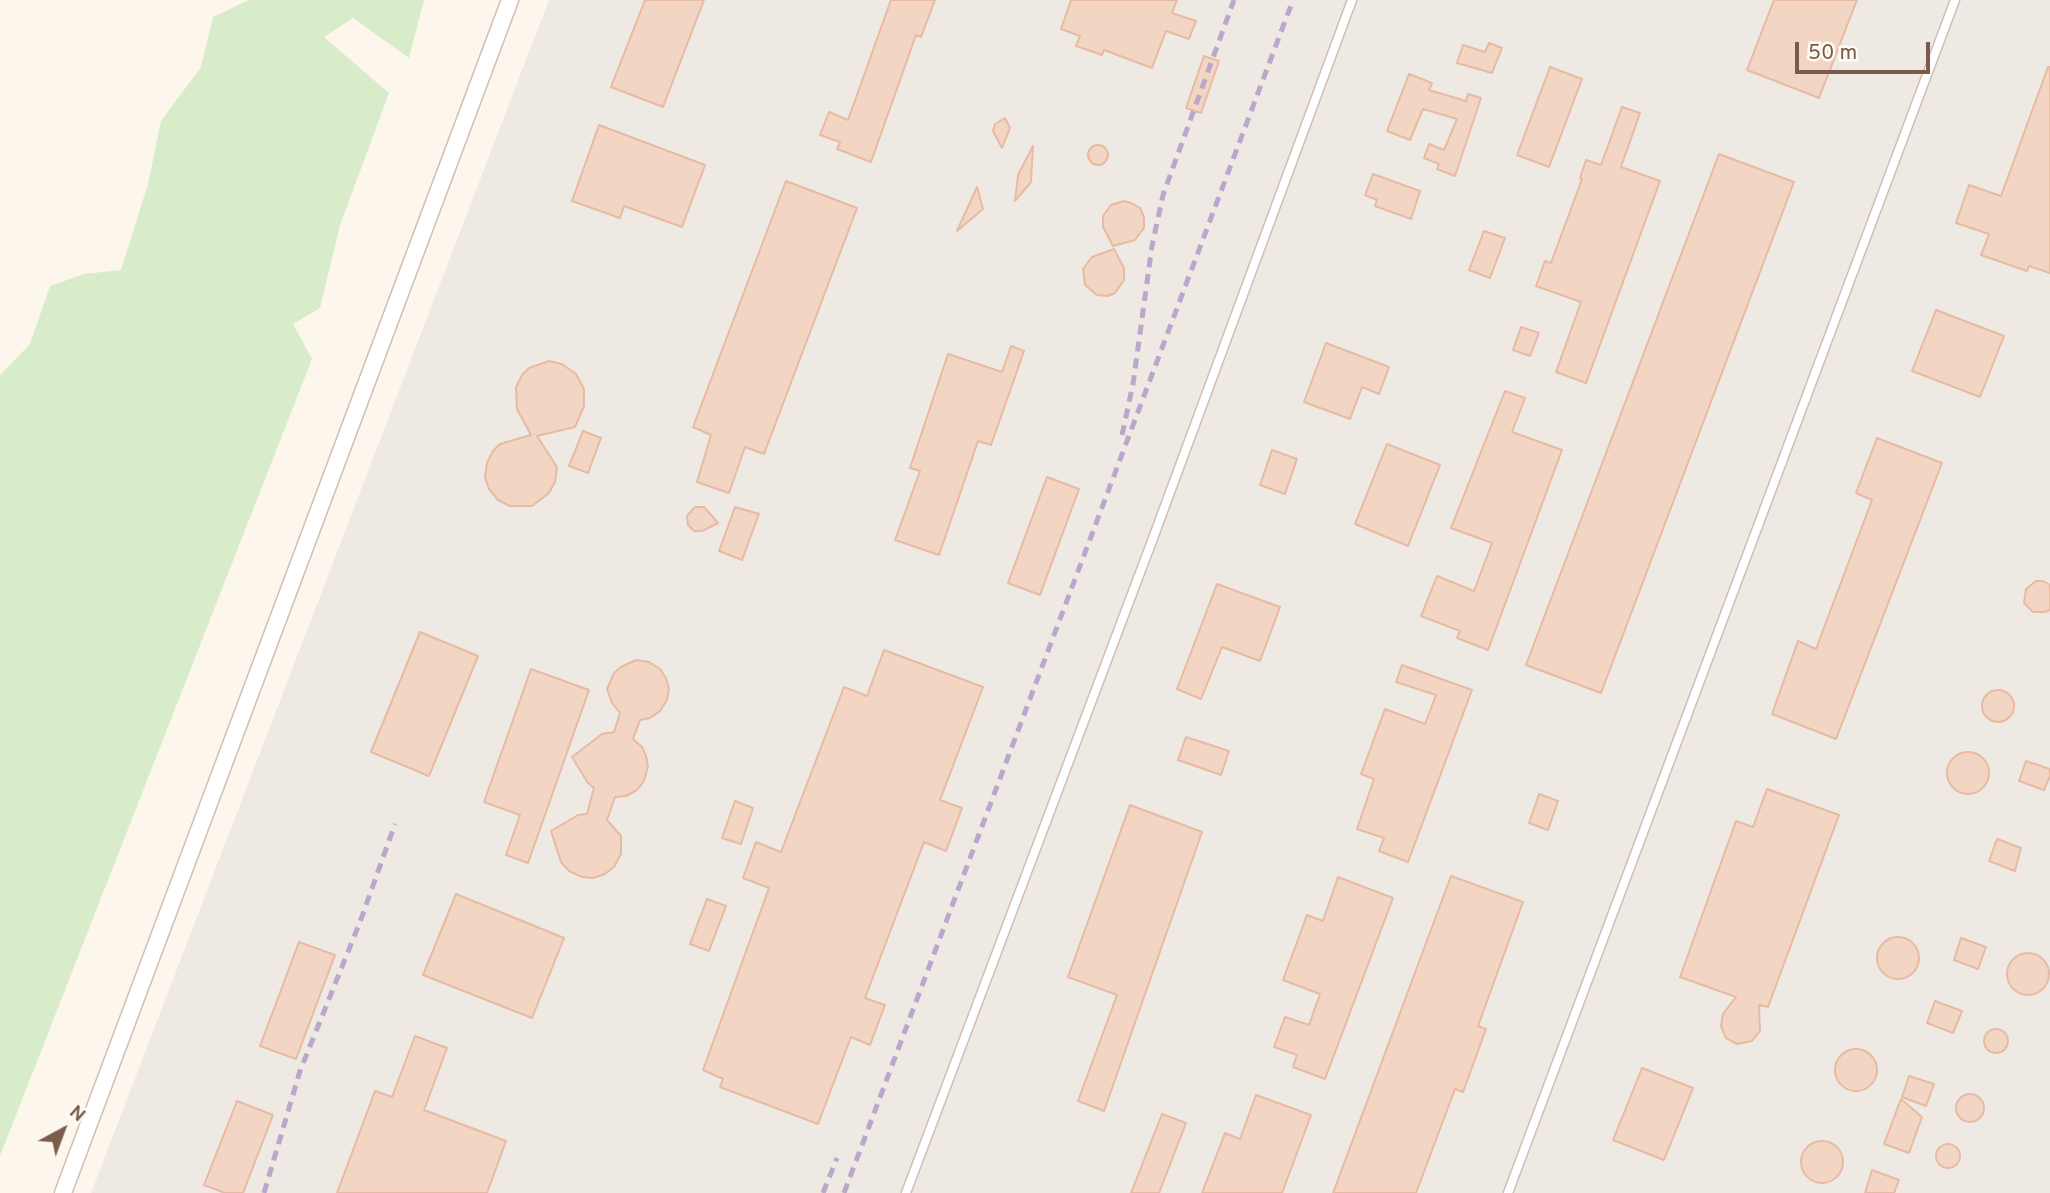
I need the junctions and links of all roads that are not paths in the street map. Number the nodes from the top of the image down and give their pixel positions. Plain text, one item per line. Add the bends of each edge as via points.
1 (510, 0) edge
2 (1352, 0) edge
3 (1955, 0) edge
4 (63, 1193) edge
5 (906, 1193) edge
6 (1508, 1193) edge

1 - 4 street
2 - 5 lane
3 - 6 lane

